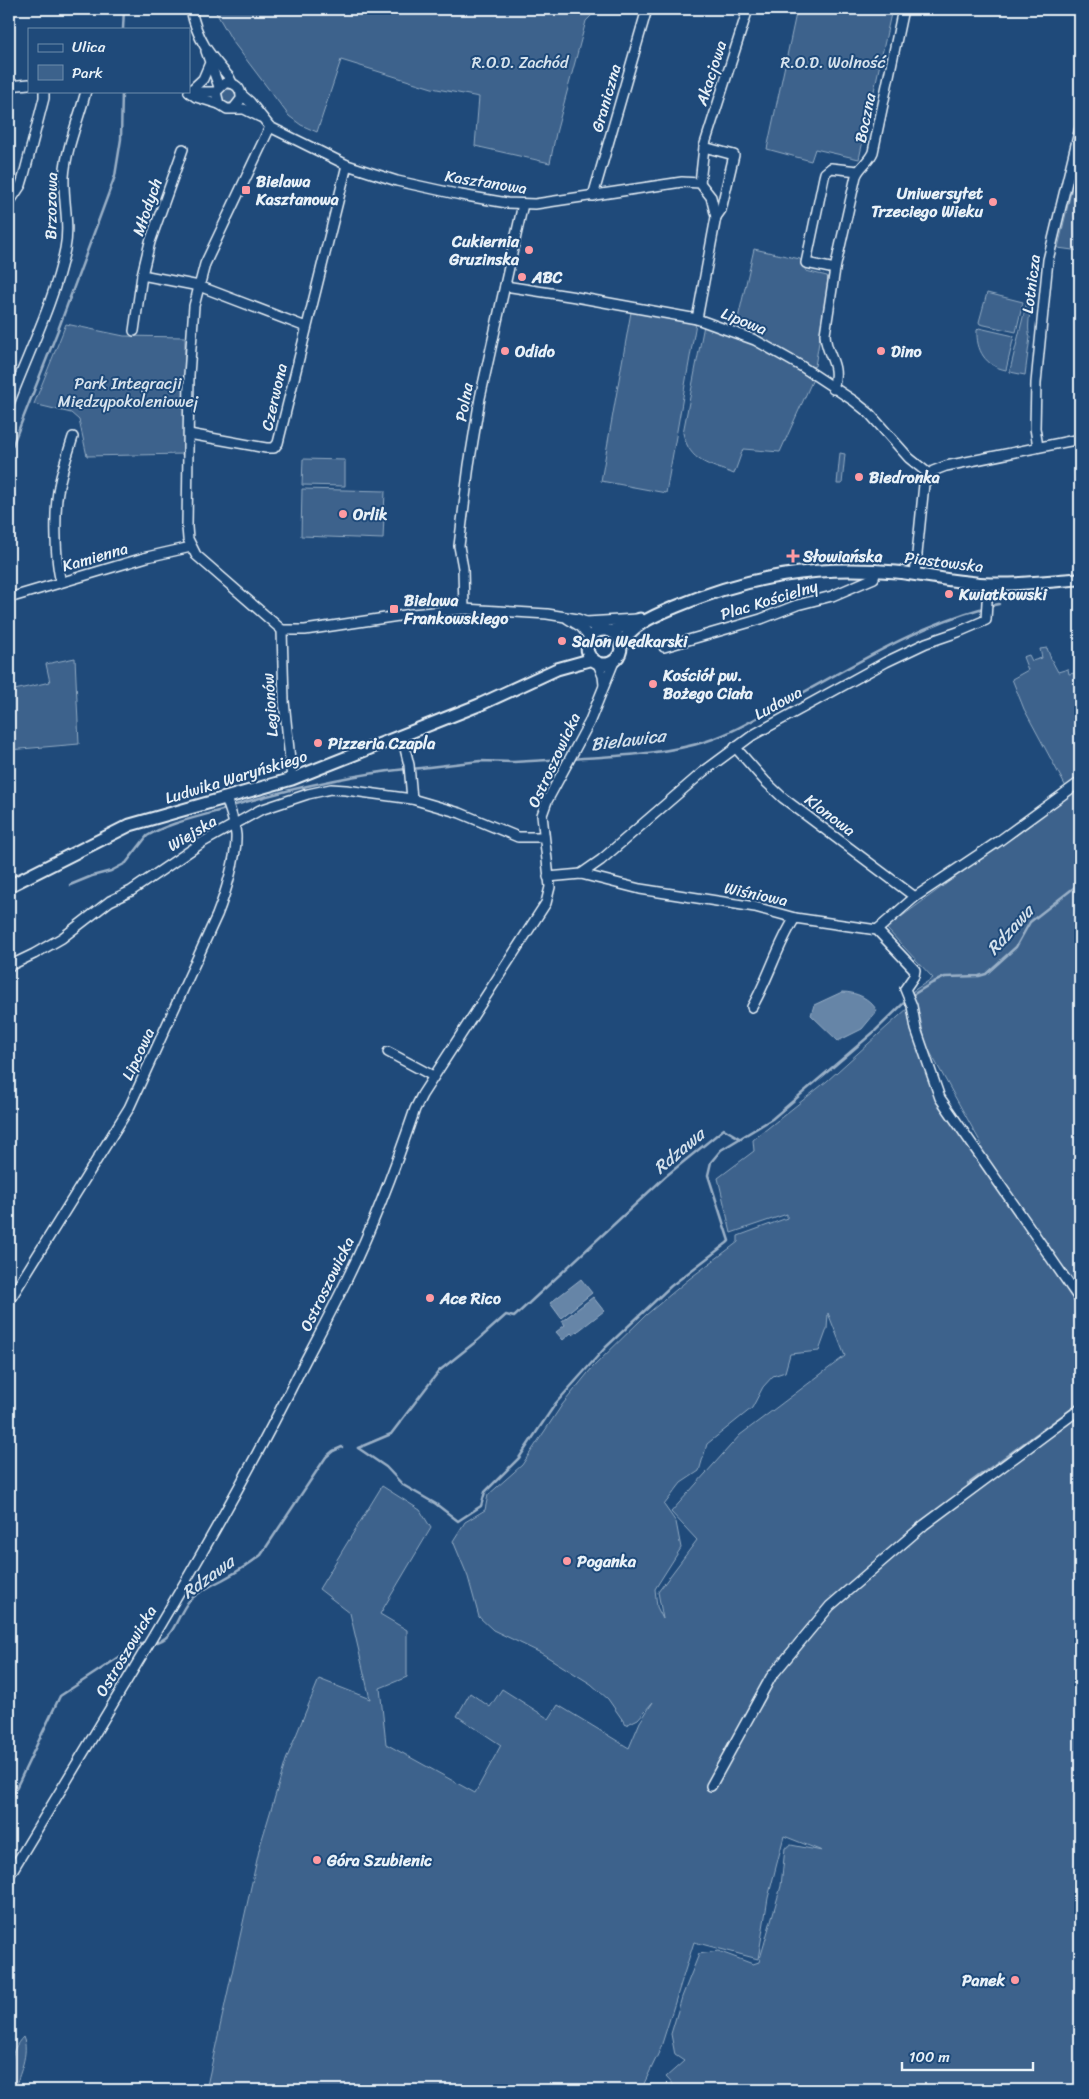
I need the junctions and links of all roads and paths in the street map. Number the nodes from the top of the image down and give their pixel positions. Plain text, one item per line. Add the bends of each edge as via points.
1 (191, 9) edge
2 (647, 9) edge
3 (748, 9) edge
4 (903, 9) edge
5 (206, 50) junction
6 (210, 65) junction
7 (232, 83) junction
8 (28, 84) edge
9 (9, 86) edge
10 (218, 89) junction
11 (190, 90) edge
12 (44, 92) edge
13 (86, 92) edge
14 (188, 92) edge
15 (190, 92) edge
16 (242, 95) junction
17 (219, 104) junction
18 (234, 108) junction
19 (263, 118) junction
20 (270, 126) junction
21 (1080, 128) edge
22 (704, 147) junction
23 (183, 149) dead end
24 (347, 165) junction
25 (858, 170) junction
26 (700, 183) junction
27 (593, 196) junction
28 (9, 203) edge
29 (523, 204) junction
30 (716, 217) junction
31 (835, 269) junction
32 (142, 275) junction
33 (199, 286) junction
34 (504, 286) junction
35 (697, 319) junction
36 (306, 327) junction
37 (134, 330) dead end
38 (833, 388) junction
39 (9, 404) edge
40 (189, 434) junction
41 (73, 437) dead end
42 (1080, 439) edge
43 (1038, 447) junction
44 (929, 474) junction
45 (191, 547) junction
46 (876, 570) junction
47 (915, 574) junction
48 (1080, 579) edge
49 (62, 582) junction
50 (988, 584) junction
51 (9, 598) edge
52 (464, 609) junction
53 (661, 613) junction
54 (566, 617) junction
55 (642, 619) junction
56 (586, 622) junction
57 (282, 630) junction
58 (600, 630) junction
59 (612, 631) junction
60 (589, 642) junction
61 (621, 646) junction
62 (664, 647) dead end
63 (615, 659) junction
64 (595, 660) junction
65 (558, 669) junction
66 (604, 686) junction
67 (402, 736) junction
68 (735, 747) junction
69 (292, 779) junction
70 (1080, 782) edge
71 (412, 799) junction
72 (228, 805) junction
73 (234, 825) junction
74 (544, 837) junction
75 (581, 874) junction
76 (548, 877) junction
77 (9, 886) edge
78 (915, 897) junction
79 (795, 918) junction
80 (878, 930) junction
81 (9, 966) edge
82 (752, 1008) dead end
83 (388, 1052) dead end
84 (433, 1076) junction
85 (1080, 1300) edge
86 (9, 1301) edge
87 (1080, 1409) edge
88 (711, 1786) dead end
89 (9, 1876) edge

1 - 5 street via 194,25
2 - 27 street, Graniczna
3 - 22 street, Akacjowa
4 - 25 street, Boczna via 873,152
5 - 6 street
5 - 7 street
6 - 10 street
6 - 11 street via 203,79
7 - 10 street via 225,83
7 - 16 street
8 - 9 street
10 - 15 street
10 - 17 street
12 - 28 street via 24,175
13 - 39 street, Brzozowa via 64,176 67,232 62,264
14 - 17 street
16 - 18 street
16 - 19 street, Kasztanowa
17 - 18 street via 224,108
18 - 19 street, Kasztanowa
19 - 20 street, Kasztanowa
20 - 24 street, Kasztanowa
20 - 33 street via 205,264
21 - 43 street, Lotnicza via 1048,260 1036,383
22 - 26 street, Akacjowa
22 - 30 street via 734,155 721,210
23 - 32 street, Młodych via 150,242
24 - 29 street, Kasztanowa via 435,189
24 - 36 street, Czerwona
25 - 31 street, Boczna
25 - 31 street via 831,168 824,177 806,263
26 - 27 street, Kasztanowa via 682,182
26 - 30 street via 711,197
27 - 29 street, Kasztanowa
29 - 34 street, Polna
30 - 35 street
31 - 38 street, Boczna via 825,334 836,367
32 - 33 street
32 - 37 street, Młodych
33 - 36 street
33 - 40 street via 191,332
34 - 35 street, Lipowa
34 - 52 street, Polna via 480,398 465,493 459,546
35 - 38 street, Lipowa via 755,340
36 - 40 street, Czerwona via 278,443 274,448
38 - 44 street, Lipowa via 869,413 892,441
40 - 45 street via 187,527
41 - 49 street via 58,486 58,571
42 - 43 street
43 - 44 street via 946,466
44 - 47 street via 924,484
45 - 49 street, Kamienna
45 - 57 street via 204,563
46 - 47 main road, Piastowska
46 - 53 main road, Piastowska via 827,569 770,577 727,588
46 - 62 street, Plac Kościelny via 874,578 832,596
47 - 50 main road, Piastowska
48 - 50 main road, Piastowska
49 - 51 street, Kamienna
50 - 68 street, Ludowa via 986,620 886,662 775,721
52 - 54 street
52 - 57 street via 305,630
53 - 55 main road, Piastowska
53 - 61 main road, Piastowska via 631,632
54 - 56 street
54 - 60 street via 581,627
55 - 56 street, Piastowska
55 - 59 main road, Piastowska
56 - 58 street
57 - 69 street, Legionów
58 - 59 main road
58 - 60 main road
59 - 61 main road
60 - 64 main road via 588,650
60 - 65 main road, Ludwika Waryńskiego
61 - 63 main road
63 - 64 main road via 606,663
63 - 66 street, Ostroszowicka
64 - 65 main road, Ludwika Waryńskiego
64 - 66 street
65 - 67 main road, Ludwika Waryńskiego
66 - 74 street, Ostroszowicka via 545,807 542,815
67 - 69 main road, Ludwika Waryńskiego
67 - 71 street
68 - 75 street, Ludowa via 602,860
68 - 78 street, Klonowa via 783,798
69 - 72 main road, Ludwika Waryńskiego
70 - 78 street
71 - 73 street, Wiejska via 331,789 260,810
71 - 74 street, Wiejska via 460,813 518,836
72 - 73 street, Lipcowa
72 - 77 main road, Ludwika Waryńskiego via 130,825
73 - 81 street, Wiejska via 110,901 62,938
73 - 86 street, Lipcowa via 235,843 223,901 139,1088
74 - 76 street, Ostroszowicka
75 - 76 street, Wiśniowa
75 - 79 street, Wiśniowa via 616,884 755,907
76 - 84 street, Ostroszowicka via 549,894 536,920
78 - 80 street
79 - 80 street, Wiśniowa
79 - 82 street via 783,936
80 - 85 street via 913,967 914,976 906,985 906,993 940,1098
83 - 84 street
84 - 89 street, Ostroszowicka via 415,1109 376,1214 349,1274 264,1443
87 - 88 street via 924,1526 830,1606 771,1677

